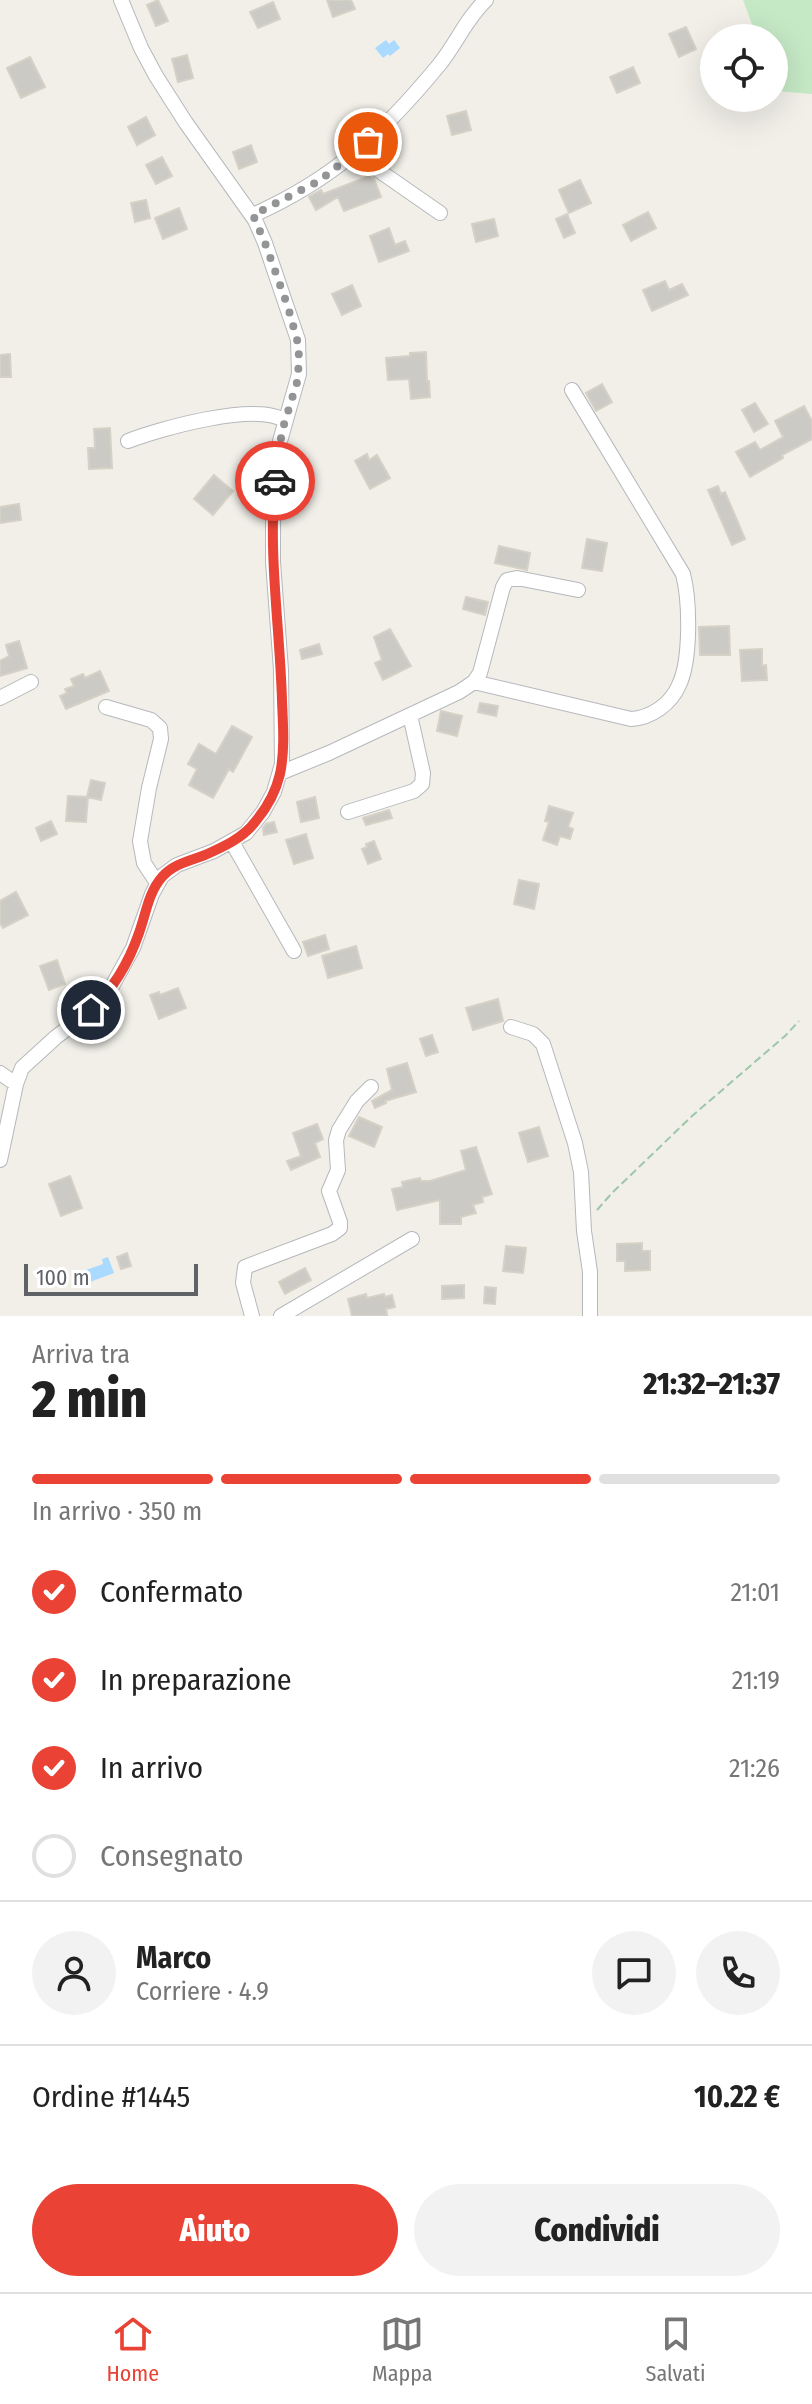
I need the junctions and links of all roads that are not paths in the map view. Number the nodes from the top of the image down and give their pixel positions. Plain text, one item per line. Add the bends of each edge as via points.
1 (121, 0) edge
2 (486, 0) edge
3 (355, 154) junction
4 (440, 213) dead end
5 (253, 215) junction
6 (572, 390) dead end
7 (285, 421) junction
8 (128, 441) dead end
9 (578, 590) dead end
10 (31, 682) dead end
11 (474, 682) junction
12 (0, 698) edge
13 (106, 707) dead end
14 (410, 715) junction
15 (280, 773) junction
16 (348, 812) dead end
17 (232, 842) junction
18 (157, 883) junction
19 (294, 951) dead end
20 (511, 1027) dead end
21 (0, 1073) edge
22 (16, 1084) junction
23 (371, 1087) dead end
24 (0, 1160) edge
25 (412, 1239) dead end
26 (252, 1316) edge
27 (281, 1316) edge
28 (590, 1316) edge

1 - 5 street via 156,76
2 - 3 street via 423,83
3 - 4 street
3 - 5 street via 313,185
5 - 7 street via 298,340 298,379
6 - 11 street via 683,574 688,618 680,685 654,713 631,719
7 - 8 street via 257,413 174,425
7 - 15 street via 272,529 281,670
9 - 11 street via 507,580
10 - 12 street
11 - 14 street
13 - 18 street via 151,720 160,728 140,841 144,863
14 - 15 street
14 - 16 street via 422,784
15 - 17 street via 259,817
17 - 18 street via 177,865
17 - 19 street
18 - 22 street via 133,948 111,988 25,1065
20 - 28 street via 533,1034 543,1044 575,1143 591,1280
21 - 22 street
22 - 24 street
23 - 26 street via 336,1136 338,1170 329,1191 340,1228 245,1267 243,1288
25 - 27 street

